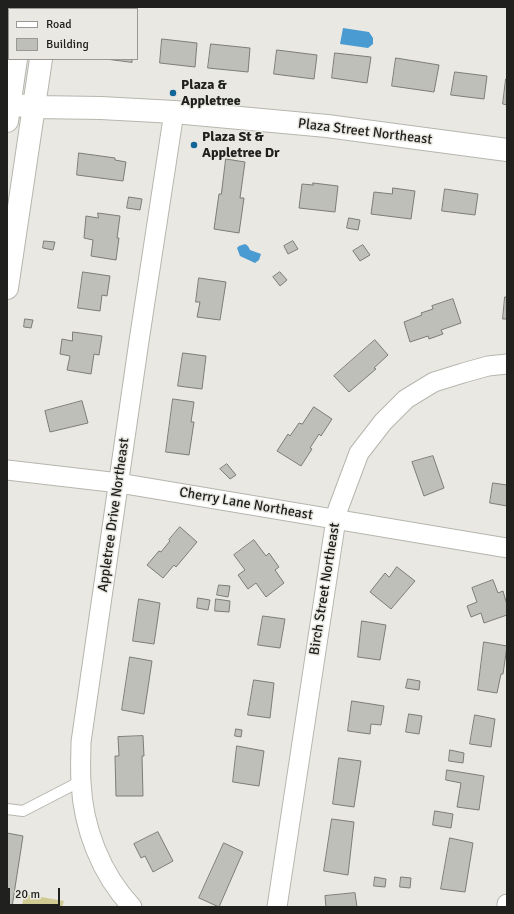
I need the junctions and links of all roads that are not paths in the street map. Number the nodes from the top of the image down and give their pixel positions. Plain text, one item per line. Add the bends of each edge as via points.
1 (16, 60) edge
2 (40, 60) edge
3 (34, 107) junction
4 (8, 110) edge
5 (174, 112) junction
6 (507, 150) edge
7 (7, 288) edge
8 (507, 364) edge
9 (7, 470) edge
10 (119, 483) junction
11 (336, 519) junction
12 (507, 548) edge
13 (81, 781) junction
14 (7, 809) edge
15 (507, 904) edge
16 (132, 907) edge
17 (277, 907) edge
18 (506, 907) edge

1 - 4 main road
2 - 3 main road
3 - 4 main road, Plaza Street Northeast
3 - 5 main road, Plaza Street Northeast
3 - 7 main road
5 - 6 main road, Plaza Street Northeast via 327,126
5 - 10 street, Appletree Drive Northeast
8 - 11 street, Birch Street Northeast via 488,366 434,382 406,399 383,422 359,453
9 - 10 street, Cherry Lane Northeast
10 - 11 street, Cherry Lane Northeast
10 - 13 street, Appletree Drive Northeast via 81,742
11 - 12 street, Cherry Lane Northeast
11 - 17 street, Birch Street Northeast
13 - 14 lane via 23,811
13 - 16 street, Appletree Drive Northeast via 87,822 96,850 108,877
15 - 18 street

